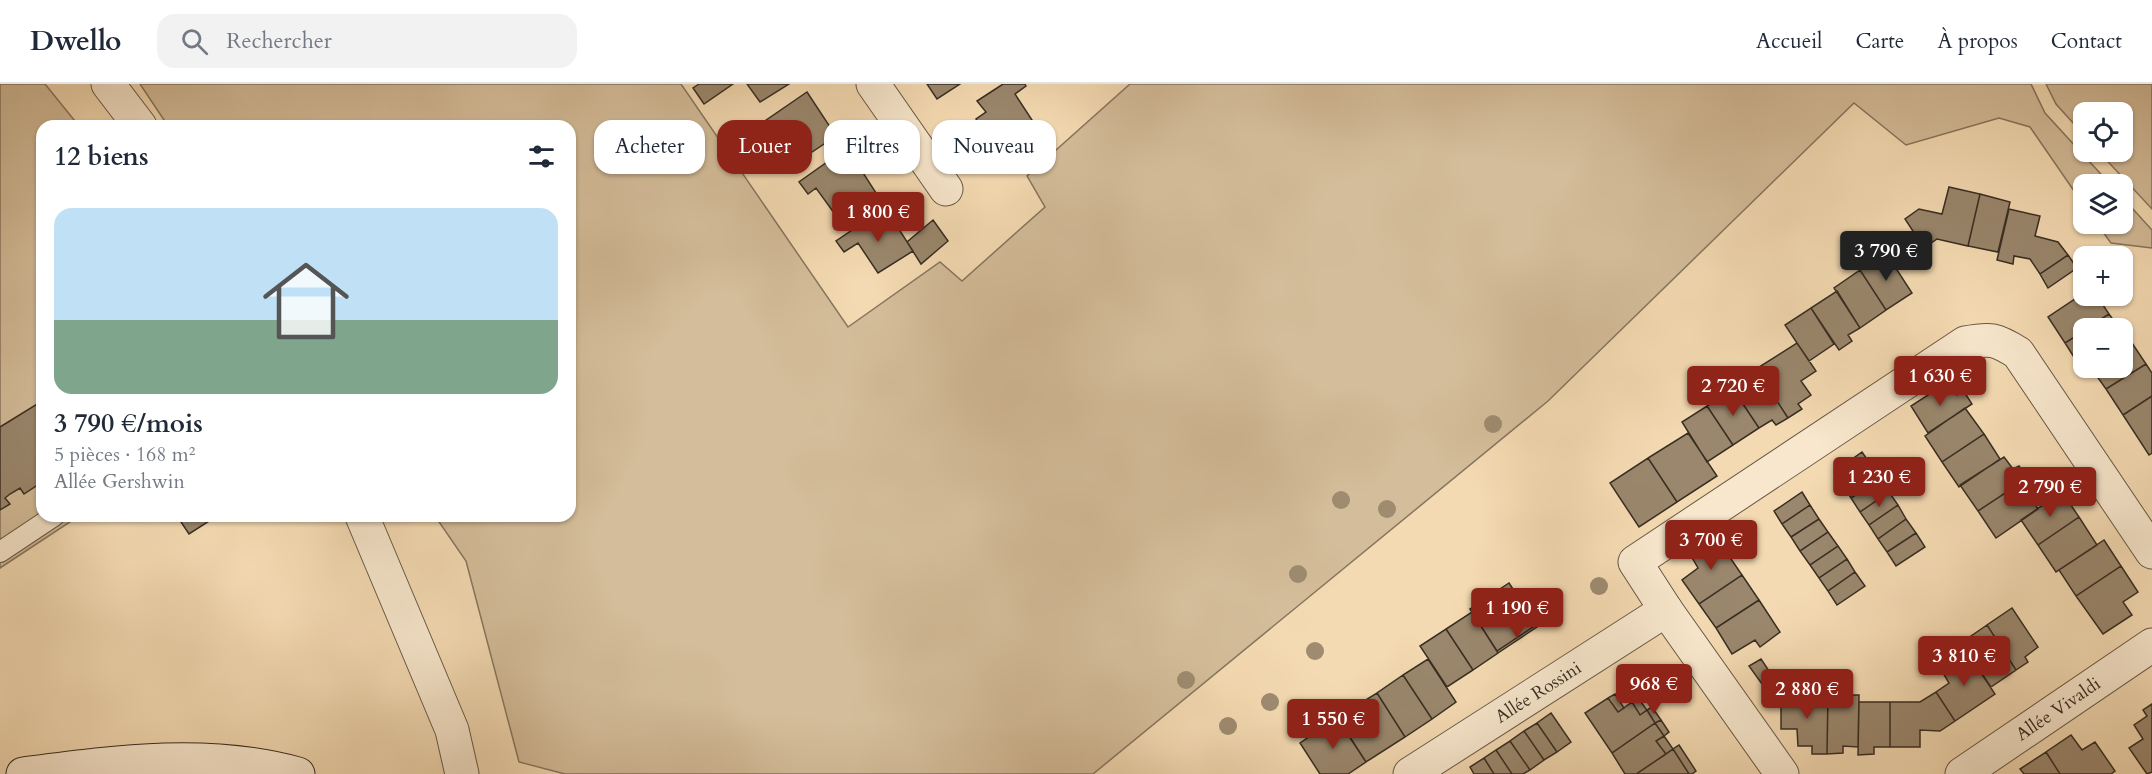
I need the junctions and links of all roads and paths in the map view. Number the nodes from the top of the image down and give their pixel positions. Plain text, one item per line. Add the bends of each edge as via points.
1 (108, 84) edge
2 (873, 84) edge
3 (135, 120) edge
4 (946, 189) dead end
5 (45, 522) edge
6 (365, 522) edge
7 (0, 552) edge
8 (2152, 552) edge
9 (1666, 610) junction
10 (2152, 645) edge
11 (23, 774) edge
12 (298, 774) edge
13 (462, 774) edge
14 (1410, 774) edge
15 (1782, 774) edge
16 (1962, 774) edge

1 - 3 street
2 - 4 street
5 - 7 lane
6 - 13 street via 452,730
8 - 9 street via 2019,354 2000,342 1983,339 1965,343 1635,562
9 - 14 street, Allée Rossini
9 - 15 street
10 - 16 street, Allée Vivaldi
11 - 12 street via 159,759 218,761

